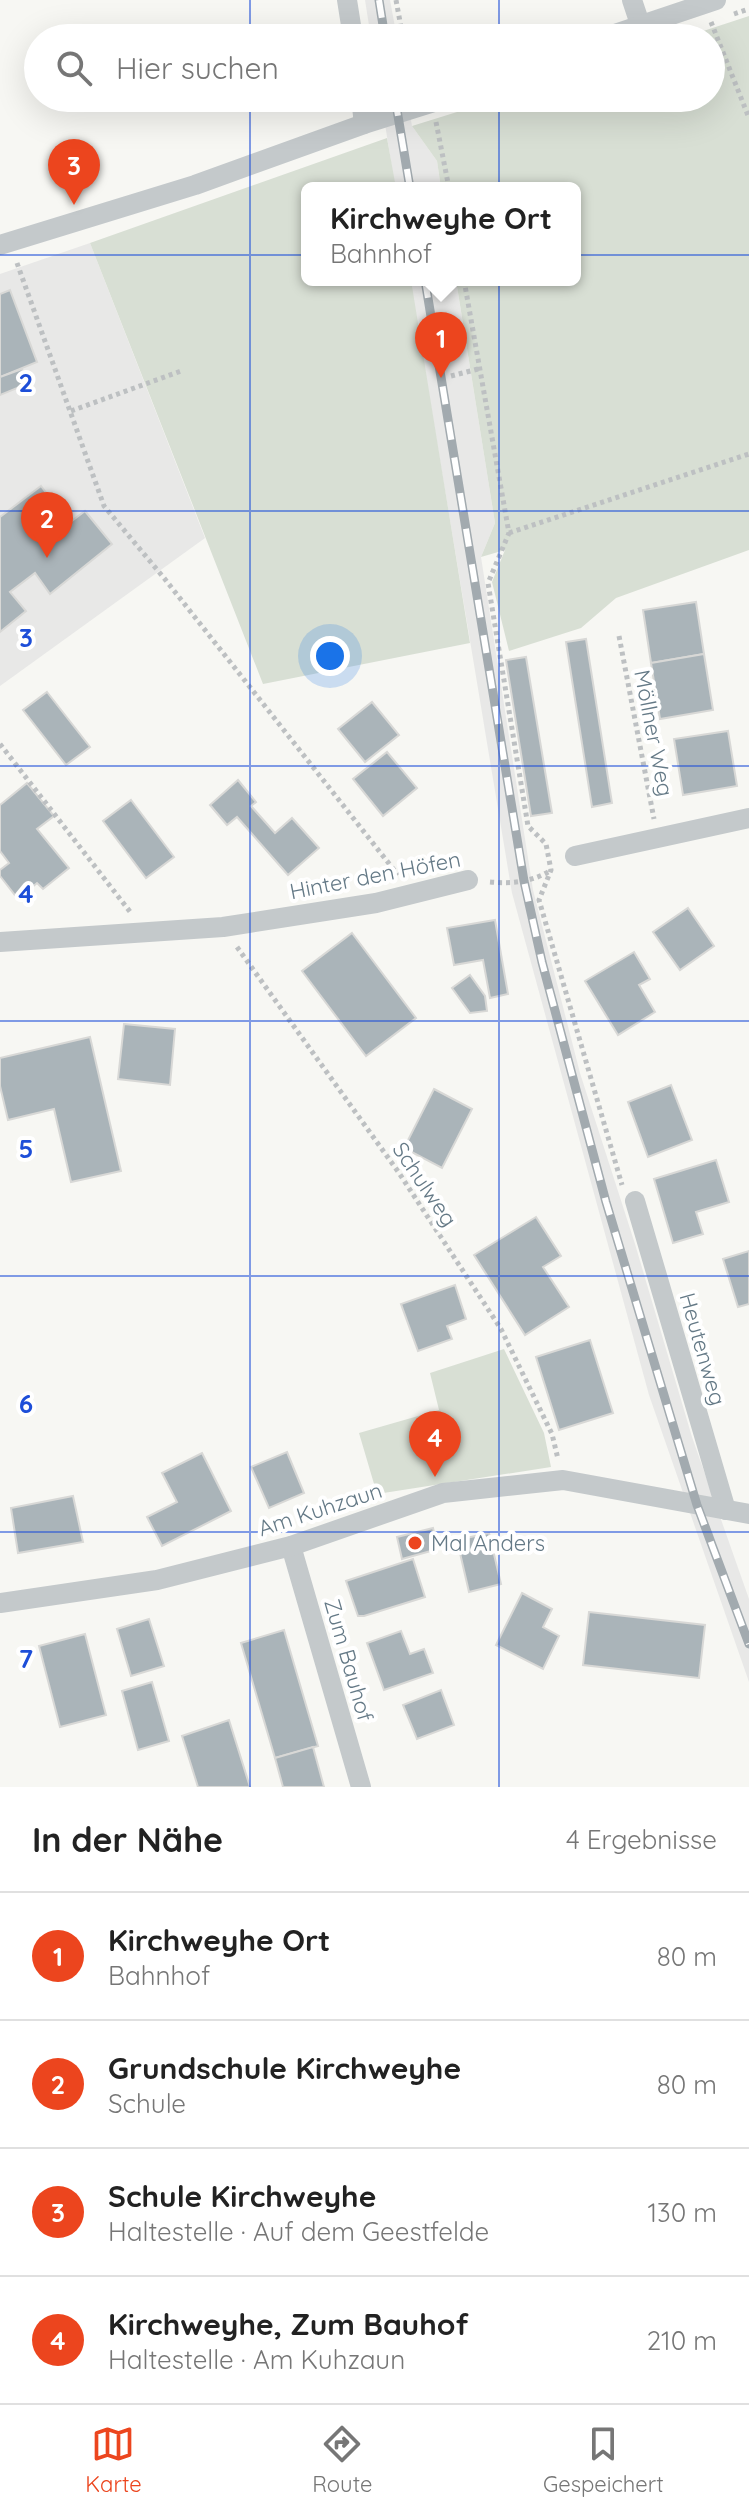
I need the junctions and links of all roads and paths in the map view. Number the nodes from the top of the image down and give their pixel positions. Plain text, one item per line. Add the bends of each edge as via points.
1 (347, 0) edge
2 (396, 0) edge
3 (632, 0) edge
4 (710, 2) edge
5 (351, 24) edge
6 (400, 24) edge
7 (640, 24) joint
8 (717, 24) edge
9 (725, 47) edge
10 (363, 112) edge
11 (403, 112) edge
12 (438, 112) edge
13 (749, 118) edge
14 (364, 124) junction
15 (448, 182) edge
16 (5, 243) edge
17 (465, 286) edge
18 (478, 369) junction
19 (181, 371) dead end
20 (451, 376) dead end
21 (71, 411) junction
22 (749, 454) edge
23 (509, 533) junction
24 (619, 636) dead end
25 (0, 744) edge
26 (749, 818) edge
27 (658, 837) junction
28 (575, 856) joint
29 (551, 870) junction
30 (468, 880) joint
31 (413, 895) junction
32 (223, 927) junction
33 (146, 933) junction
34 (2, 938) edge
35 (635, 1201) joint
36 (563, 1480) junction
37 (726, 1510) junction
38 (749, 1514) edge
39 (291, 1546) junction
40 (0, 1603) edge
41 (361, 1787) edge

1 - 5 street
2 - 6 path
3 - 7 street
4 - 7 street
4 - 8 path
9 - 13 path
10 - 14 street
11 - 14 street
12 - 15 path
14 - 16 street via 195,185
16 - 21 path
17 - 18 path
18 - 20 path
18 - 23 path
19 - 21 path
21 - 31 path via 104,506
22 - 23 path
23 - 29 path via 488,583 528,826 546,844
24 - 27 path, Möllner Weg
25 - 33 path
26 - 27 street
27 - 28 street
28 - 29 path, Hinter den Höfen
29 - 30 path, Hinter den Höfen via 511,883
29 - 35 path via 539,900 624,1188
30 - 31 street, Hinter den Höfen
31 - 32 street, Hinter den Höfen
32 - 33 street, Hinter den Höfen
32 - 36 path, Schulweg via 399,1173 501,1329 552,1434
33 - 34 street, Hinter den Höfen
35 - 37 street, Heutenweg
36 - 37 street, Am Kuhzaun
36 - 39 street, Am Kuhzaun via 443,1493
37 - 38 street, Am Kuhzaun
39 - 40 street, Am Kuhzaun via 157,1580
39 - 41 street, Zum Bauhof

